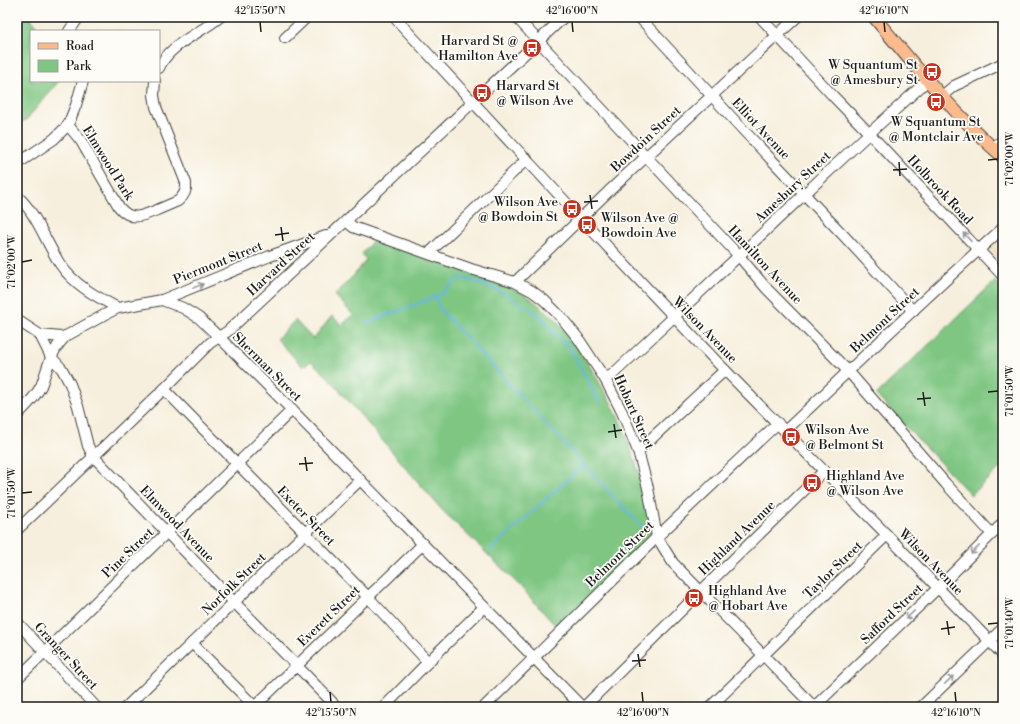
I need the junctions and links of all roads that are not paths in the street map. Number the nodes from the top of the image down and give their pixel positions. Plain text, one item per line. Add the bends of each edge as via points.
1 (79, 17) edge
2 (220, 17) edge
3 (307, 17) edge
4 (394, 17) edge
5 (516, 17) edge
6 (564, 17) edge
7 (639, 17) edge
8 (760, 17) edge
9 (797, 17) edge
10 (874, 17) edge
11 (70, 30) edge
12 (777, 35) junction
13 (285, 38) dead end
14 (538, 41) junction
15 (1003, 62) edge
16 (160, 66) edge
17 (928, 80) junction
18 (83, 82) edge
19 (154, 82) edge
20 (712, 96) junction
21 (942, 96) junction
22 (473, 102) junction
23 (68, 125) junction
24 (869, 134) junction
25 (1003, 141) edge
26 (991, 146) junction
27 (647, 157) junction
28 (1003, 157) edge
29 (527, 159) junction
30 (17, 164) edge
31 (804, 195) junction
32 (17, 196) edge
33 (582, 219) junction
34 (346, 221) junction
35 (1003, 228) edge
36 (330, 235) junction
37 (978, 250) junction
38 (429, 253) junction
39 (739, 256) junction
40 (1003, 276) edge
41 (515, 282) junction
42 (162, 300) junction
43 (118, 308) junction
44 (913, 311) junction
45 (674, 316) junction
46 (17, 320) edge
47 (40, 335) junction
48 (66, 336) junction
49 (219, 337) junction
50 (51, 357) junction
51 (725, 370) junction
52 (849, 372) junction
53 (605, 379) junction
54 (164, 389) junction
55 (292, 410) junction
56 (17, 415) edge
57 (778, 423) junction
58 (785, 431) junction
59 (638, 451) junction
60 (93, 456) junction
61 (237, 464) junction
62 (824, 471) junction
63 (360, 480) junction
64 (1003, 523) edge
65 (17, 530) edge
66 (167, 533) junction
67 (305, 534) junction
68 (992, 534) junction
69 (887, 535) junction
70 (657, 537) junction
71 (423, 544) junction
72 (938, 588) junction
73 (701, 591) junction
74 (368, 597) junction
75 (234, 603) junction
76 (484, 607) junction
77 (17, 622) edge
78 (1003, 628) edge
79 (989, 641) junction
80 (192, 643) junction
81 (45, 652) junction
82 (764, 655) junction
83 (1003, 655) edge
84 (534, 658) junction
85 (428, 662) junction
86 (297, 666) junction
87 (17, 679) edge
88 (96, 707) edge
89 (126, 707) edge
90 (254, 707) edge
91 (335, 707) edge
92 (384, 707) edge
93 (484, 707) edge
94 (583, 707) edge
95 (710, 707) edge
96 (814, 707) edge
97 (921, 707) edge

1 - 11 street
2 - 16 street via 172,50
3 - 13 street
4 - 22 street, Wilson Avenue
5 - 14 street, Hamilton Avenue
6 - 14 street, Harvard Street
7 - 20 street, Elliot Avenue
8 - 12 street, Holbrook Road
9 - 12 street, Bowdoin Street
10 - 17 main road
12 - 20 street, Bowdoin Street
12 - 24 street, Holbrook Road
14 - 22 street, Harvard Street
14 - 27 street, Hamilton Avenue
15 - 21 street via 954,86
17 - 21 main road
17 - 24 street, Amesbury Street
18 - 23 street
19 - 23 street, Elmwood Park via 156,107 186,183 182,198 176,202 140,217 124,212 81,141
20 - 27 street, Bowdoin Street
20 - 31 street, Elliot Avenue
21 - 26 main road
22 - 29 street, Wilson Avenue
22 - 34 street, Harvard Street
23 - 30 street, Elmwood Park via 54,139
24 - 31 street, Amesbury Street
37 -> 24 street, Holbrook Road
25 - 26 street
26 - 28 main road
27 - 33 street, Bowdoin Street
27 - 39 street, Hamilton Avenue
29 - 33 street, Wilson Avenue
29 - 38 street
31 - 39 street, Amesbury Street
31 - 44 street, Elliot Avenue
32 - 43 street via 27,207 65,270 83,288
33 - 41 street, Bowdoin Street
33 - 45 street, Wilson Avenue
34 - 36 street, Harvard Street
34 - 38 street, Hobart Street via 353,227
35 - 37 street, Belmont Street
42 -> 36 street, Piermont Street via 270,256
36 - 49 street, Harvard Street
37 - 40 street, Holbrook Road
37 - 44 street, Belmont Street
38 - 41 street, Hobart Street
39 - 45 street, Amesbury Street
39 - 52 street, Hamilton Avenue
41 - 53 street, Hobart Street via 544,300 561,317
42 - 43 street
42 - 49 street, Sherman Street via 199,318
43 - 48 street
44 - 52 street, Belmont Street
45 - 51 street, Wilson Avenue
45 - 53 street, Amesbury Street
46 - 47 street
47 - 48 street
47 - 50 street, Elmwood Avenue
48 - 50 street
49 - 54 street, Harvard Street
49 - 55 street, Sherman Street
50 - 56 street via 38,391
50 - 60 street, Elmwood Avenue via 62,369 76,398
51 - 57 street, Wilson Avenue
51 - 59 street
52 - 58 street, Belmont Street
52 - 68 street, Hamilton Avenue
53 - 59 street, Hobart Street
54 - 60 street, Harvard Street
54 - 61 street, Exeter Street
55 - 61 street, Pine Street
55 - 63 street, Sherman Street
57 - 58 street, Wilson Avenue
57 - 70 street, Belmont Street
58 - 62 street, Wilson Avenue
59 - 70 street, Hobart Street
60 - 65 street, Harvard Street
60 - 66 street, Elmwood Avenue
61 - 66 street, Pine Street
61 - 67 street, Exeter Street
62 - 69 street, Wilson Avenue
62 - 73 street, Highland Avenue
63 - 67 street, Norfolk Street
63 - 71 street, Sherman Street
64 - 68 street, Safford Street
66 - 75 street, Elmwood Avenue
66 - 81 street, Pine Street
67 - 74 street, Exeter Street
67 - 75 street, Norfolk Street
68 -> 72 street, Safford Street
69 - 72 street, Wilson Avenue
69 - 82 street, Taylor Street
70 - 73 street, Hobart Street via 673,563
70 - 84 street, Belmont Street
71 - 74 street, Everett Street
71 - 76 street, Sherman Street
72 - 79 street, Wilson Avenue
72 -> 96 street, Safford Street
73 - 82 street, Hobart Street
73 - 94 street, Highland Avenue
74 - 85 street, Exeter Street
74 - 86 street, Everett Street
75 - 80 street, Norfolk Street
75 - 86 street, Elmwood Avenue
76 - 84 street, Sherman Street
76 - 85 street
77 - 81 street, Granger Street
78 - 79 street
79 - 83 street, Wilson Avenue
97 -> 79 street
80 - 89 street, Norfolk Street
80 - 90 street
81 - 87 street, Pine Street
81 - 88 street, Granger Street
82 - 95 street, Taylor Street
82 - 96 street, Hobart Street
84 - 93 street, Belmont Street
84 - 94 street, Sherman Street
85 - 92 street
86 - 90 street, Everett Street
86 - 91 street, Elmwood Avenue

